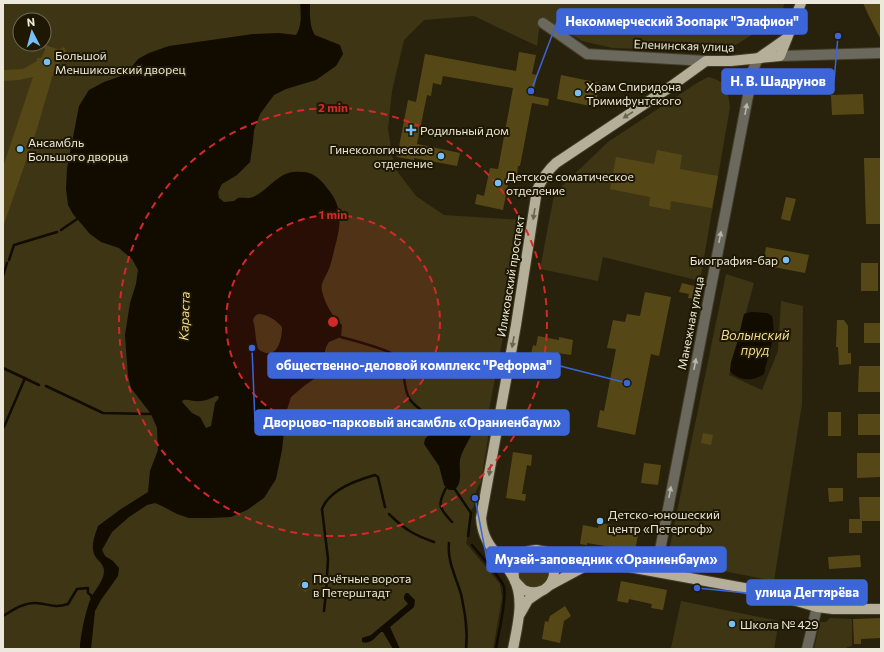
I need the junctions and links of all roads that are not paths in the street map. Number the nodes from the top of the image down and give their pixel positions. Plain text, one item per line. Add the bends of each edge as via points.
1 (801, 3) edge
2 (543, 23) dead end
3 (787, 38) junction
4 (881, 53) edge
5 (780, 56) junction
6 (758, 58) junction
7 (706, 61) junction
8 (539, 551) junction
9 (606, 563) junction
10 (656, 572) junction
11 (514, 579) junction
12 (549, 586) junction
13 (817, 607) junction
14 (881, 609) edge
15 (519, 616) junction
16 (513, 649) edge
17 (808, 649) edge

1 - 3 main road
2 - 7 street, Еленинская улица via 587,54
3 - 5 main road
3 - 6 main road
4 - 5 street, Еленинская улица
5 - 6 main road, Еленинская улица
6 - 7 main road, Еленинская улица
10 -> 6 street, Манежная улица via 752,70
7 -> 11 main road, Иликовский проспект via 556,163 542,177 537,190 516,325 481,518 485,539
8 - 9 main road
8 - 11 main road via 528,550 520,555 513,570
8 - 12 main road via 549,556 553,562 554,577
9 - 10 main road
9 - 12 main road via 589,564
10 - 13 main road via 766,592
11 - 12 main road via 523,589 531,592
11 - 15 main road, Иликовский проспект
12 - 15 main road, Иликовский проспект via 528,600
13 - 14 main road
13 - 17 street
15 - 16 main road, Иликовский проспект

